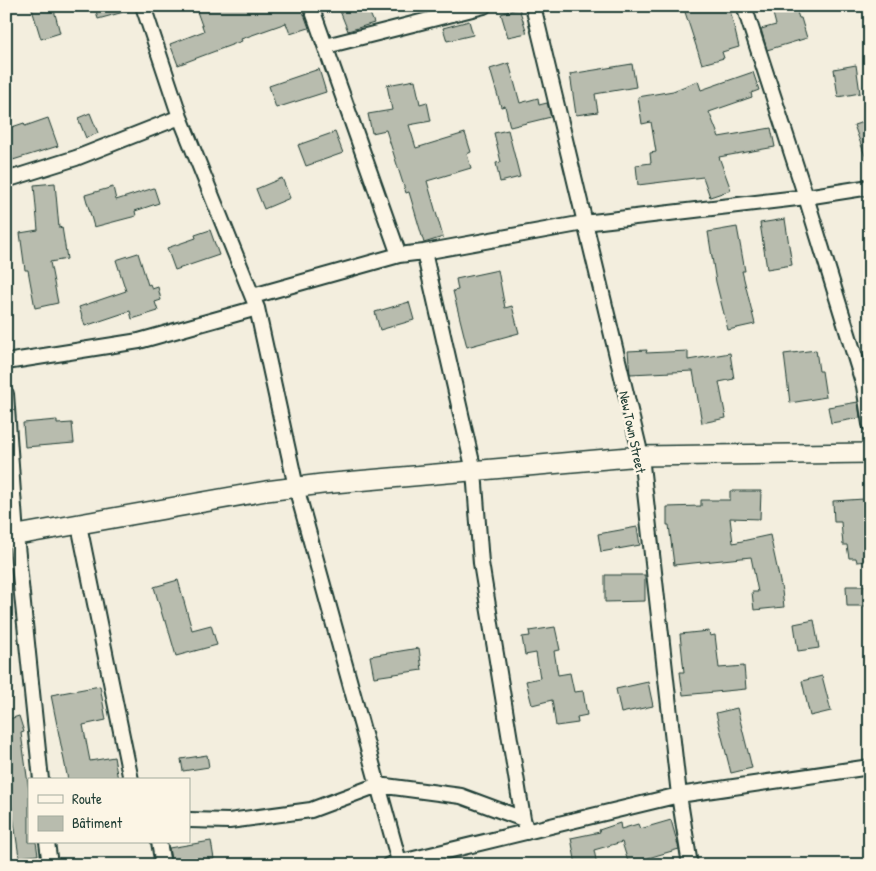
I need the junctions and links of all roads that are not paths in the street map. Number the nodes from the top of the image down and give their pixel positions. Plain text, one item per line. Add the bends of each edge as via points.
1 (143, 6) edge
2 (311, 6) edge
3 (484, 6) edge
4 (533, 6) edge
5 (744, 6) edge
6 (326, 46) junction
7 (180, 117) junction
8 (6, 180) edge
9 (870, 187) edge
10 (806, 197) junction
11 (584, 223) junction
12 (424, 252) junction
13 (399, 255) junction
14 (255, 302) junction
15 (6, 362) edge
16 (6, 394) edge
17 (870, 424) edge
18 (870, 453) edge
19 (641, 456) junction
20 (474, 471) junction
21 (296, 487) junction
22 (79, 525) junction
23 (11, 536) edge
24 (870, 767) edge
25 (41, 778) edge
26 (131, 778) edge
27 (378, 785) junction
28 (679, 795) junction
29 (190, 820) edge
30 (525, 825) junction
31 (47, 844) edge
32 (159, 844) edge
33 (396, 864) edge
34 (50, 865) edge
35 (163, 865) edge
36 (690, 865) edge

1 - 7 street
2 - 6 street
3 - 6 street
4 - 11 street, New Town Street
5 - 10 street
6 - 13 street
7 - 8 street via 76,158
7 - 14 street
9 - 10 street
10 - 11 street
10 - 17 street via 864,386
11 - 12 street
11 - 19 street, New Town Street
12 - 13 street
12 - 20 street
13 - 14 street
14 - 15 street via 138,341
14 - 21 street
16 - 23 street
18 - 19 street
19 - 20 street
19 - 28 street, New Town Street
20 - 21 street
20 - 30 street via 481,563
21 - 22 street
21 - 27 street
22 - 23 street
22 - 26 street
23 - 25 street
24 - 28 street
27 - 29 street via 311,810 228,821
27 - 30 street via 461,796
27 - 33 street
28 - 30 street
28 - 36 street, New Town Street
30 - 33 street
31 - 34 street
32 - 35 street

